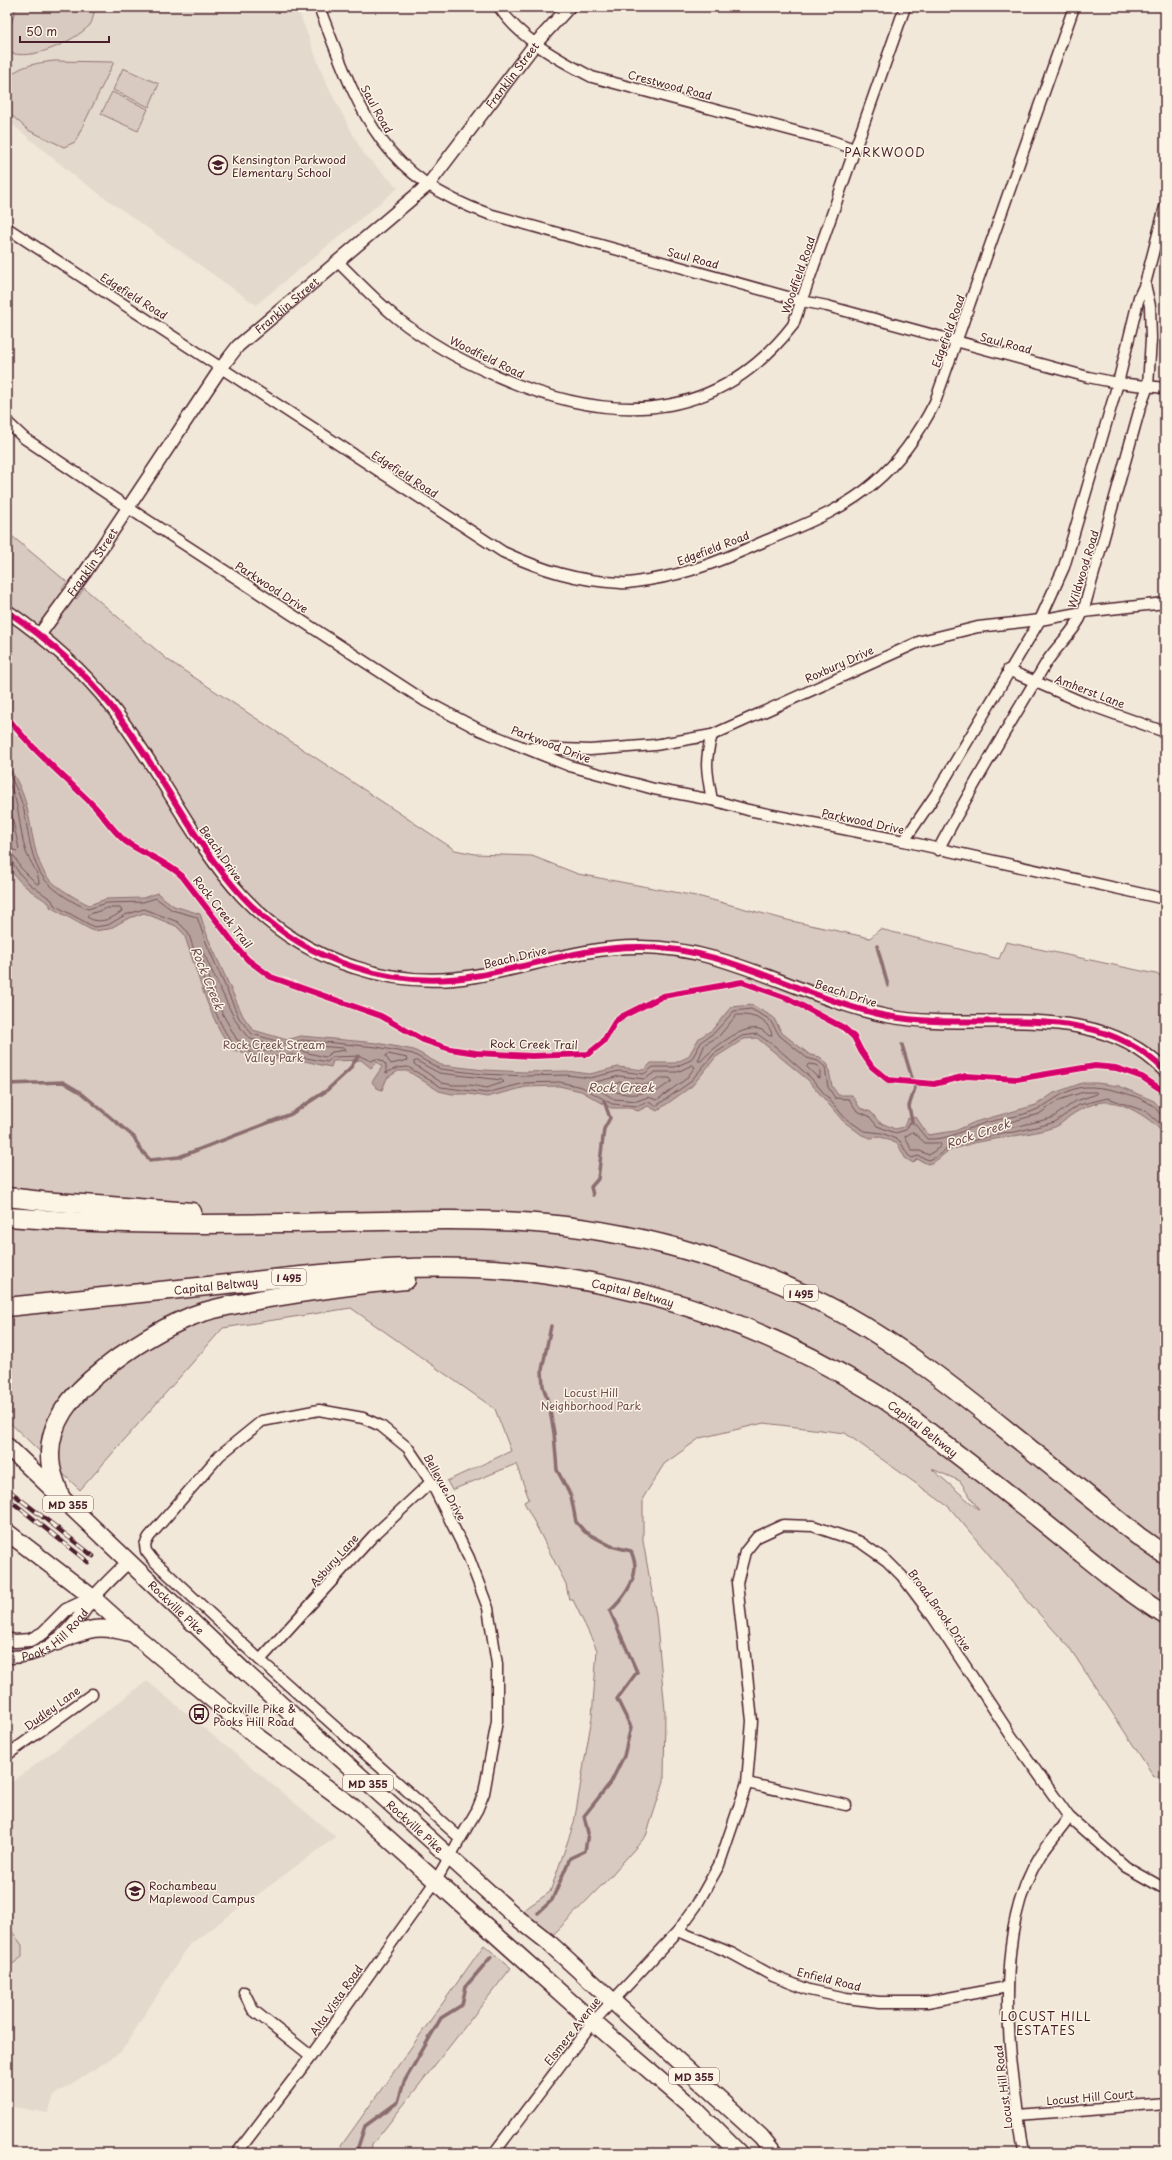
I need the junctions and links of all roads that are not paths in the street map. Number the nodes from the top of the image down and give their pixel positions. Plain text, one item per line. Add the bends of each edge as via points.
1 (318, 7) edge
2 (499, 7) edge
3 (569, 7) edge
4 (905, 7) edge
5 (1074, 7) edge
6 (535, 44) junction
7 (854, 149) junction
8 (428, 185) junction
9 (1165, 208) edge
10 (7, 228) edge
11 (338, 262) junction
12 (1146, 284) junction
13 (802, 301) junction
14 (956, 342) junction
15 (221, 368) junction
16 (1118, 383) junction
17 (1148, 386) junction
18 (1165, 388) edge
19 (7, 422) edge
20 (127, 507) junction
21 (1165, 603) edge
22 (7, 611) edge
23 (1083, 612) junction
24 (1040, 620) junction
25 (40, 634) junction
26 (1008, 670) junction
27 (1035, 682) junction
28 (1165, 732) edge
29 (712, 735) junction
30 (526, 748) junction
31 (712, 800) junction
32 (904, 841) junction
33 (938, 850) junction
34 (1165, 900) edge
35 (1165, 1071) edge
36 (7, 1197) edge
37 (7, 1217) edge
38 (362, 1222) junction
39 (546, 1274) junction
40 (7, 1306) edge
41 (7, 1446) edge
42 (431, 1482) junction
43 (60, 1496) junction
44 (7, 1532) edge
45 (146, 1551) joint
46 (1165, 1555) edge
47 (128, 1562) junction
48 (93, 1598) junction
49 (1165, 1616) edge
50 (132, 1633) junction
51 (7, 1639) edge
52 (57, 1642) junction
53 (7, 1657) edge
54 (260, 1660) junction
55 (92, 1694) dead end
56 (7, 1755) edge
57 (747, 1783) junction
58 (846, 1806) dead end
59 (1069, 1817) junction
60 (460, 1838) junction
61 (449, 1856) junction
62 (435, 1882) junction
63 (1165, 1889) edge
64 (678, 1931) junction
65 (1007, 1987) junction
66 (244, 1992) dead end
67 (612, 2001) junction
68 (593, 2022) junction
69 (311, 2056) junction
70 (1165, 2103) edge
71 (1018, 2115) junction
72 (237, 2153) edge
73 (494, 2153) edge
74 (739, 2153) edge
75 (774, 2153) edge
76 (1024, 2153) edge

1 - 8 street, Saul Road via 347,78 376,134 397,160
2 - 6 street, Crestwood Road
3 - 6 street, Franklin Street
4 - 7 street, Woodfield Road
5 - 14 street, Edgefield Road
6 - 7 street, Crestwood Road via 562,62 592,77
6 - 8 street, Franklin Street
7 - 13 street, Woodfield Road
8 - 11 street, Franklin Street
8 - 13 street, Saul Road via 459,204 489,214
9 - 12 street, Wildwood Road
10 - 15 street, Edgefield Road
11 - 13 street, Woodfield Road via 397,318 480,369 525,389 575,404 610,409 654,408 691,400 732,382 777,346 793,326
11 - 15 street, Franklin Street via 238,346
12 - 16 street, Wildwood Road via 1139,297
12 - 17 street, Wildwood Road via 1150,319
13 - 14 street, Saul Road
14 - 15 street, Edgefield Road via 935,402 924,423 901,456 856,497 815,520 708,566 673,576 623,584 569,578 502,552
14 - 16 street, Saul Road
15 - 20 street, Franklin Street
16 - 17 street, Saul Road
16 - 24 street, Wildwood Road via 1064,567
17 - 18 street, Saul Road
17 - 23 street, Wildwood Road
19 - 20 street, Parkwood Drive via 24,438
20 - 25 street, Franklin Street via 86,571
20 - 30 street, Parkwood Drive via 425,701 480,730
21 - 23 street, Roxbury Drive
22 - 25 street, Beach Drive
23 - 24 street, Roxbury Drive
23 - 27 street, Wildwood Road via 1079,622 1053,653
24 - 26 street, Wildwood Road
24 - 29 street, Roxbury Drive via 978,627 921,641
25 - 35 street, Beach Drive via 85,675 111,706 213,862 239,894 282,933 346,964 390,976 449,979 492,973 602,949 645,947 682,950 721,960 854,1007 887,1016 925,1021 1061,1024 1092,1028 1120,1039
26 - 27 street, Amherst Lane
26 - 32 street, Wildwood Road via 936,794
27 - 28 street, Amherst Lane via 1084,703
27 - 33 street, Wildwood Road via 973,785
29 - 30 street, Roxbury Drive via 655,745 590,750
29 - 31 street via 706,754
30 - 31 street, Parkwood Drive via 570,766 654,790
31 - 32 street, Parkwood Drive via 748,810
32 - 33 street, Parkwood Drive
33 - 34 street, Parkwood Drive
36 - 38 highway via 138,1209
37 - 38 highway, I 495 via 56,1221 205,1224
38 - 46 highway, I 495 via 482,1221 548,1224 621,1235 682,1249 793,1289 845,1315 905,1352 952,1386
39 - 40 highway, Capital Beltway / I 495 via 483,1269 367,1270
39 - 43 highway via 425,1278 369,1284 225,1306 166,1327 138,1344 91,1380 60,1414 53,1431 50,1450 51,1467
39 - 49 highway, Capital Beltway / I 495 via 613,1286 721,1317 818,1360 870,1390 919,1424
41 - 43 main road, Rockville Pike / MD 355
42 - 45 street, Bellevue Drive via 408,1448 381,1426 363,1418 319,1410 262,1421 220,1455 149,1538 145,1545
42 - 54 street, Asbury Lane via 373,1536
42 - 60 street, Bellevue Drive via 469,1558 488,1608 497,1664 497,1721 484,1793
43 - 47 main road, Rockville Pike / MD 355
44 - 48 main road, MD 355
45 - 54 street, Rockville Pike
47 - 48 street, Pooks Hill Road
47 - 61 main road, Rockville Pike / MD 355 via 246,1673
48 - 50 main road, MD 355
48 - 51 street, Pooks Hill Road via 66,1610 43,1634 30,1640
48 - 52 street, Pooks Hill Road
50 - 52 main road via 103,1627 89,1629
50 - 62 main road, MD 355 via 255,1735 353,1807
52 - 53 street, Pooks Hill Road via 40,1652 21,1658
54 - 60 street, Rockville Pike
55 - 56 street, Dudley Lane
57 - 58 street
57 - 59 street, Broad Brook Drive via 752,1721 737,1583 745,1552 758,1537 783,1525 813,1526 860,1542 887,1561 902,1576
57 - 64 street, Broad Brook Drive via 719,1865 696,1906
59 - 63 street, Broad Brook Drive via 1126,1867
59 - 65 street, Locust Hill Road via 1039,1857 1021,1898 1013,1932
60 - 61 street, Bellevue Drive
61 - 62 street, Alta Vista Road
61 - 67 main road, Rockville Pike / MD 355
62 - 68 main road, MD 355
62 - 69 street, Alta Vista Road
64 - 65 street, Enfield Road via 731,1953 773,1976 810,1990 846,1998 879,2002 927,2002
64 - 67 street, Elsmere Avenue
65 - 71 street, Locust Hill Road via 1010,2055
66 - 69 street via 253,2010
67 - 68 street, Elsmere Avenue
67 - 75 main road, Rockville Pike / MD 355 via 761,2137
68 - 73 street, Elsmere Avenue
68 - 74 main road, MD 355 via 699,2113
69 - 72 street, Alta Vista Road
70 - 71 street, Locust Hill Court
71 - 76 street, Locust Hill Road

